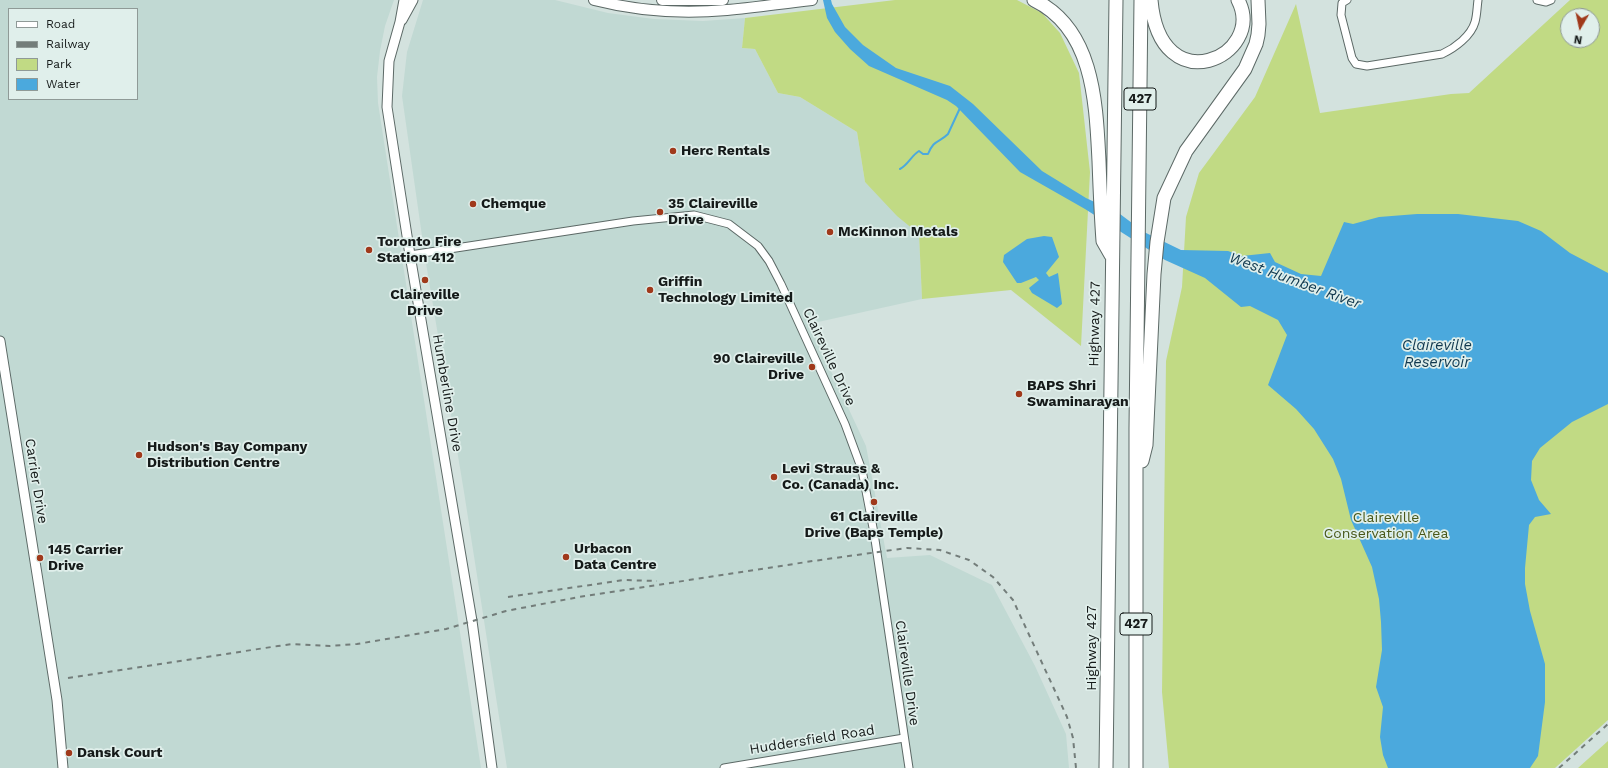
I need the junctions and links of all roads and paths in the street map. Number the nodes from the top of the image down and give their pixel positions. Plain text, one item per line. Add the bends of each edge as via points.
1 (404, 0) edge
2 (413, 0) edge
3 (594, 0) edge
4 (662, 0) edge
5 (723, 0) edge
6 (1034, 0) edge
7 (1116, 0) edge
8 (1141, 0) edge
9 (1151, 0) edge
10 (1238, 0) edge
11 (1258, 0) edge
12 (1347, 0) edge
13 (1478, 0) edge
14 (1538, 0) edge
15 (1551, 0) edge
16 (807, 1) edge
17 (400, 22) junction
18 (410, 254) junction
19 (1112, 256) junction
20 (0, 341) edge
21 (1137, 480) junction
22 (904, 738) junction
23 (63, 768) edge
24 (492, 768) edge
25 (724, 768) edge
26 (909, 768) edge
27 (1106, 768) edge
28 (1136, 768) edge

1 - 17 street, Humberline Drive
2 - 17 street, Humberline Drive
3 - 16 main road via 645,9 693,12
4 - 5 main road
6 - 19 highway via 1052,10 1064,23 1081,48 1088,67 1095,108 1103,240
7 - 19 highway, Highway 427 / 427
8 - 21 highway, 427
9 - 10 highway via 1156,28 1167,48 1186,60 1205,62 1227,52 1239,35 1242,10
11 - 21 highway via 1258,34 1245,69 1186,151 1169,184 1161,210 1154,274 1146,445
12 - 13 street via 1342,3 1341,15 1352,57 1356,64 1367,66 1442,54 1451,50 1469,34 1475,23
14 - 15 street
17 - 18 street, Humberline Drive via 389,61 387,107
18 - 22 street, Claireville Drive via 694,214 729,224 758,246 782,284 845,424 862,470 874,533
18 - 24 street, Humberline Drive via 472,627
19 - 27 highway, Highway 427 / 427
20 - 23 street, Carrier Drive via 57,700
21 - 28 highway, 427
22 - 25 street, Huddersfield Road
22 - 26 street, Claireville Drive

